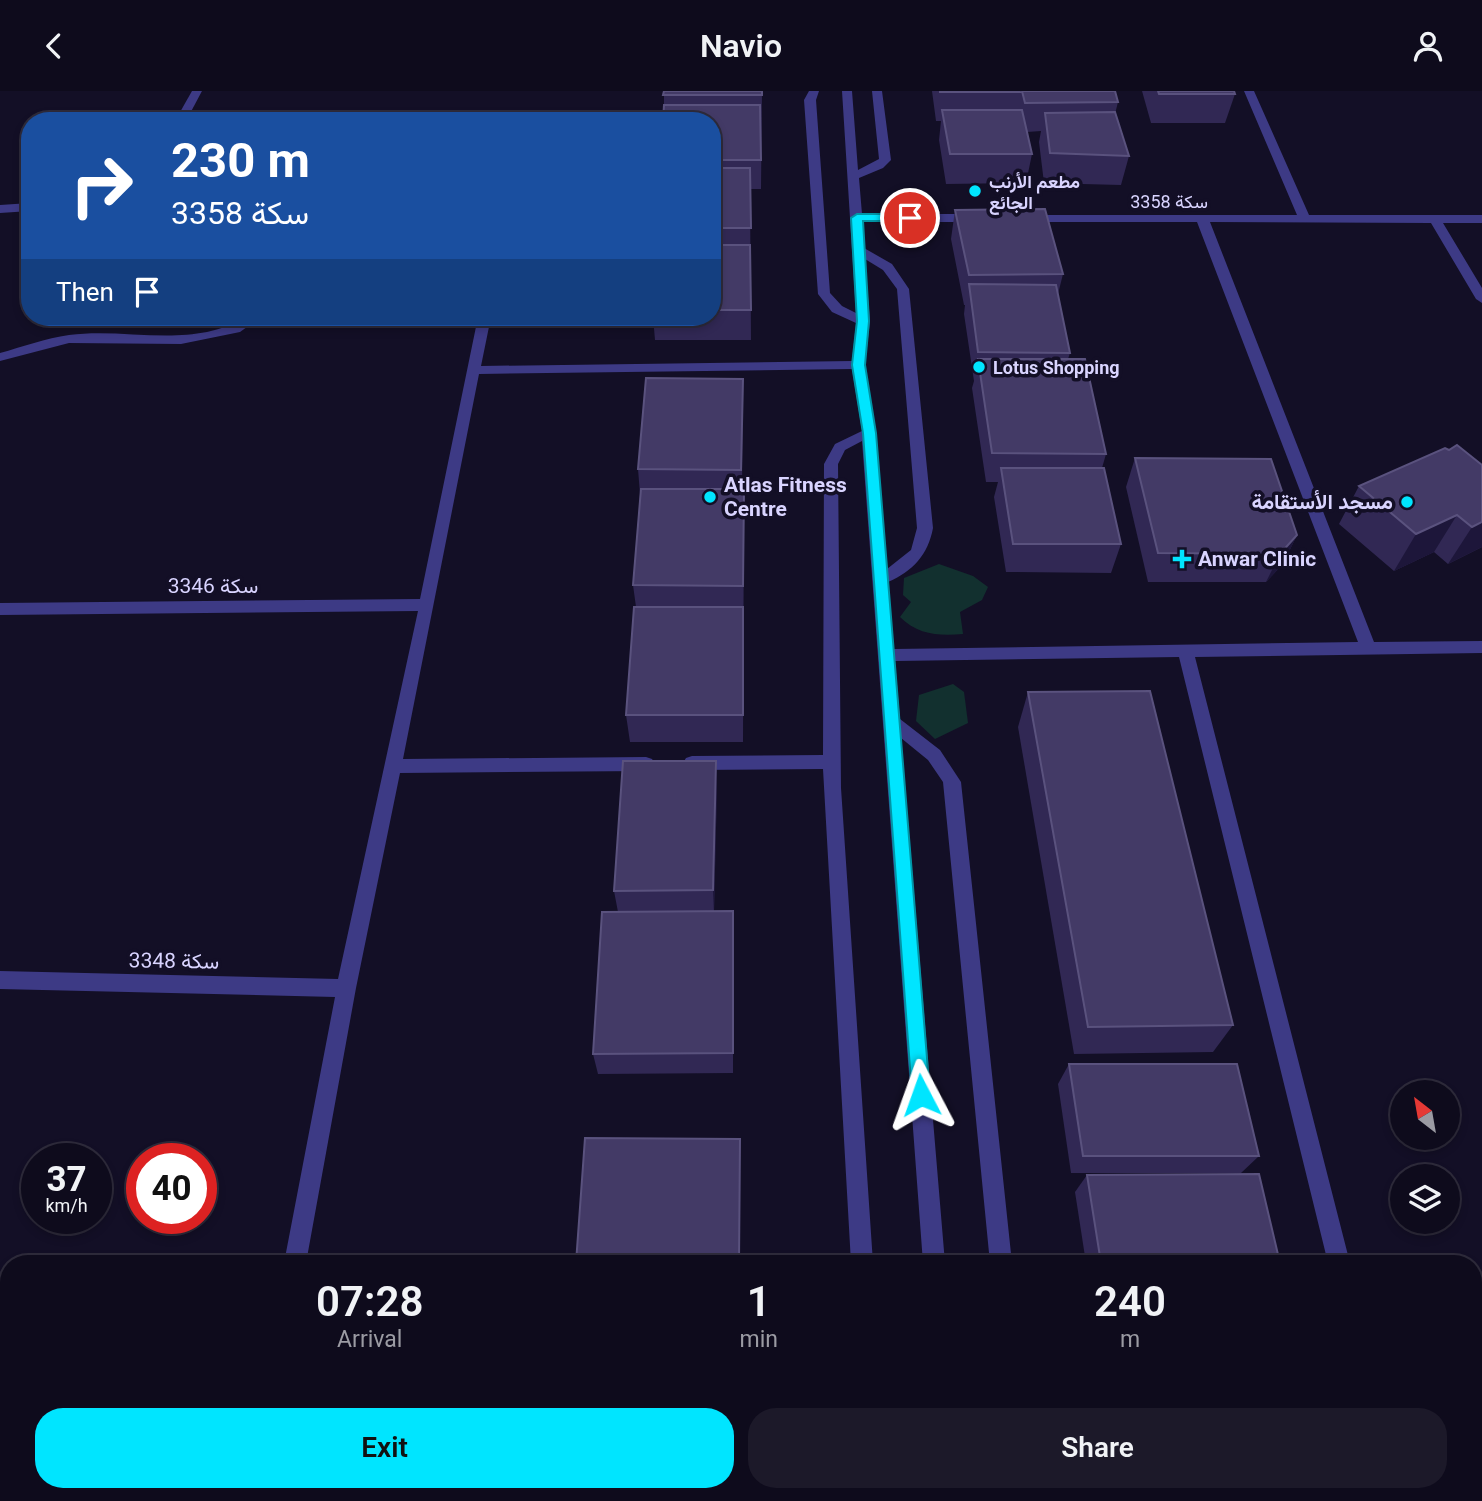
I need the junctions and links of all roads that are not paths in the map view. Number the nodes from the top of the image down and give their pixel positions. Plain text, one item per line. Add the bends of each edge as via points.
1 (197, 91) edge
2 (814, 91) edge
3 (847, 91) edge
4 (877, 91) edge
5 (1249, 91) edge
6 (185, 112) edge
7 (855, 175) junction
8 (21, 208) edge
9 (0, 209) edge
10 (857, 218) junction
11 (995, 218) edge
12 (1009, 218) edge
13 (1202, 218) junction
14 (1304, 218) junction
15 (1434, 218) junction
16 (1482, 219) edge
17 (860, 251) junction
18 (1482, 299) edge
19 (863, 321) junction
20 (240, 326) edge
21 (482, 326) edge
22 (0, 358) edge
23 (859, 365) junction
24 (472, 370) junction
25 (869, 433) junction
26 (881, 579) junction
27 (427, 605) junction
28 (0, 608) edge
29 (1368, 647) junction
30 (1482, 647) edge
31 (1185, 650) junction
32 (888, 655) junction
33 (892, 723) junction
34 (832, 762) junction
35 (393, 766) junction
36 (0, 980) edge
37 (346, 988) junction
38 (296, 1255) edge
39 (862, 1255) edge
40 (933, 1255) edge
41 (1000, 1255) edge
42 (1337, 1255) edge

1 - 6 street
2 - 19 street via 810,100 824,294 837,309
3 - 7 street
4 - 7 street via 885,160
5 - 14 street
7 - 10 street
8 - 9 street
10 - 11 street
10 - 17 street
12 - 13 street, سكة 3358
13 - 14 street, سكة 3358
13 - 29 street
14 - 15 street, سكة 3358
15 - 16 street, سكة 3358
15 - 18 street
17 - 19 street
17 - 26 street via 888,267 903,289 925,528 915,558
19 - 23 street
20 - 22 street via 181,340 69,339
21 - 24 street
23 - 24 street
23 - 25 street
24 - 27 street
25 - 26 street
25 - 34 street via 845,442 831,464
26 - 32 street
27 - 28 street, سكة 3346
27 - 35 street
29 - 30 street
29 - 31 street
31 - 32 street
31 - 42 street
32 - 33 street
33 - 40 street
33 - 41 street via 932,750 952,782
34 - 35 street
34 - 39 street
35 - 37 street
36 - 37 street, سكة 3348
37 - 38 street

